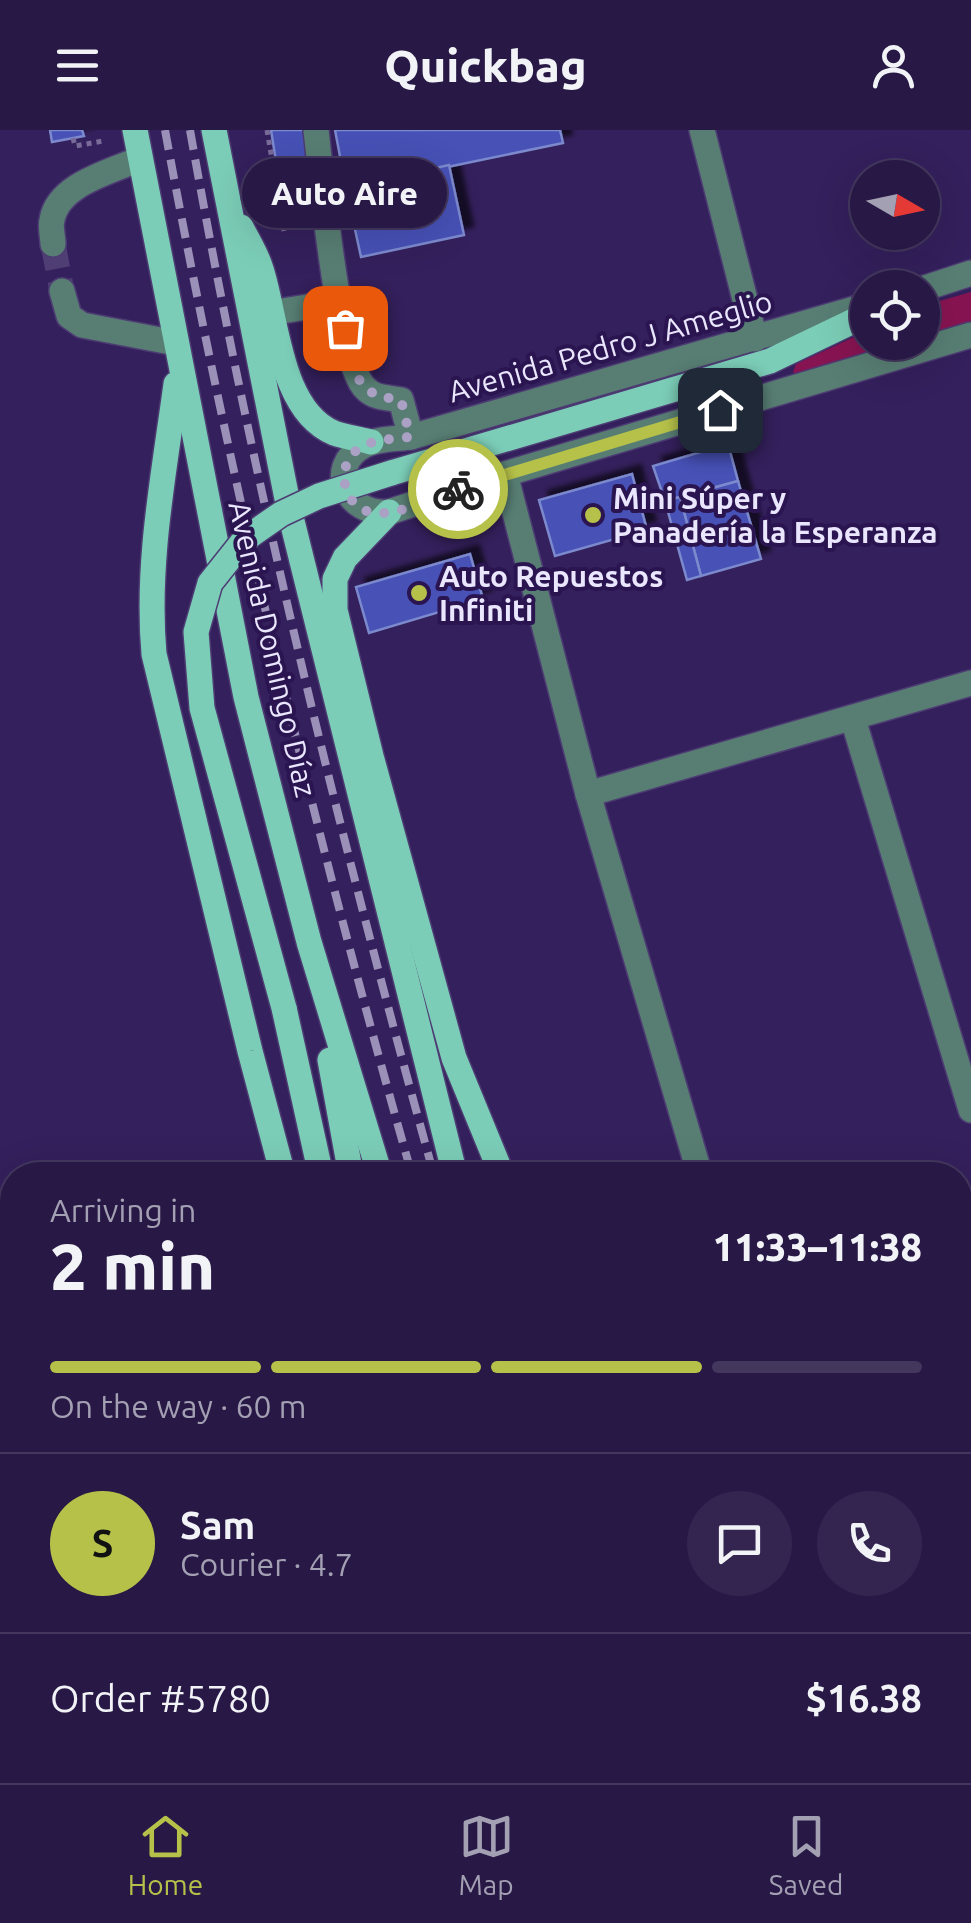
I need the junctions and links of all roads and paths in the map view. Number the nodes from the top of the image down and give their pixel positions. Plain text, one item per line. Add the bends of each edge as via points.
1 (214, 130) edge
2 (266, 130) edge
3 (316, 130) edge
4 (702, 130) edge
5 (73, 138) dead end
6 (136, 141) edge
7 (224, 193) junction
8 (284, 231) dead end
9 (53, 244) tunnel mouth
10 (971, 274) edge
11 (940, 283) edge
12 (62, 292) tunnel mouth
13 (338, 302) junction
14 (850, 310) edge
15 (270, 313) junction
16 (850, 323) edge
17 (971, 336) edge
18 (755, 339) junction
19 (178, 354) junction
20 (410, 437) junction
21 (371, 442) junction
22 (505, 474) junction
23 (389, 512) junction
24 (971, 683) edge
25 (853, 719) junction
26 (588, 794) junction
27 (308, 942) junction
28 (971, 1110) edge
29 (280, 1162) edge
30 (318, 1162) edge
31 (349, 1162) edge
32 (376, 1162) edge
33 (452, 1162) edge
34 (497, 1162) edge
35 (696, 1162) edge

1 - 7 main road, Avenida Domingo Díaz
2 - 8 path
3 - 13 street
4 - 18 street
5 - 6 path via 75,146
6 - 9 street via 57,206
6 - 19 main road, Avenida Domingo Díaz
7 - 15 main road via 261,268
7 - 33 main road, Avenida Domingo Díaz via 289,509
10 - 11 street
12 - 19 street via 70,316 82,325
13 - 15 street
13 - 20 street via 360,382 376,396 401,400
14 - 18 street, Avenida Pedro J Ameglio
15 - 21 main road via 297,397 310,416 332,432
16 - 30 main road, bridge via 770,361 319,496 245,539 210,582 196,632 202,708 284,1008
17 - 22 street
18 - 20 street, Avenida Pedro J Ameglio
19 - 27 main road, Avenida Domingo Díaz via 232,636
19 - 29 main road via 152,553 154,654
20 - 21 street, Avenida Pedro J Ameglio
21 - 23 street via 351,456 346,491 368,512
22 - 23 street
22 - 26 street
23 - 34 main road via 346,558 335,580 334,610 454,1058
24 - 25 street
25 - 26 street
25 - 28 street
26 - 35 street
27 - 31 main road
27 - 32 main road, Avenida Domingo Díaz

